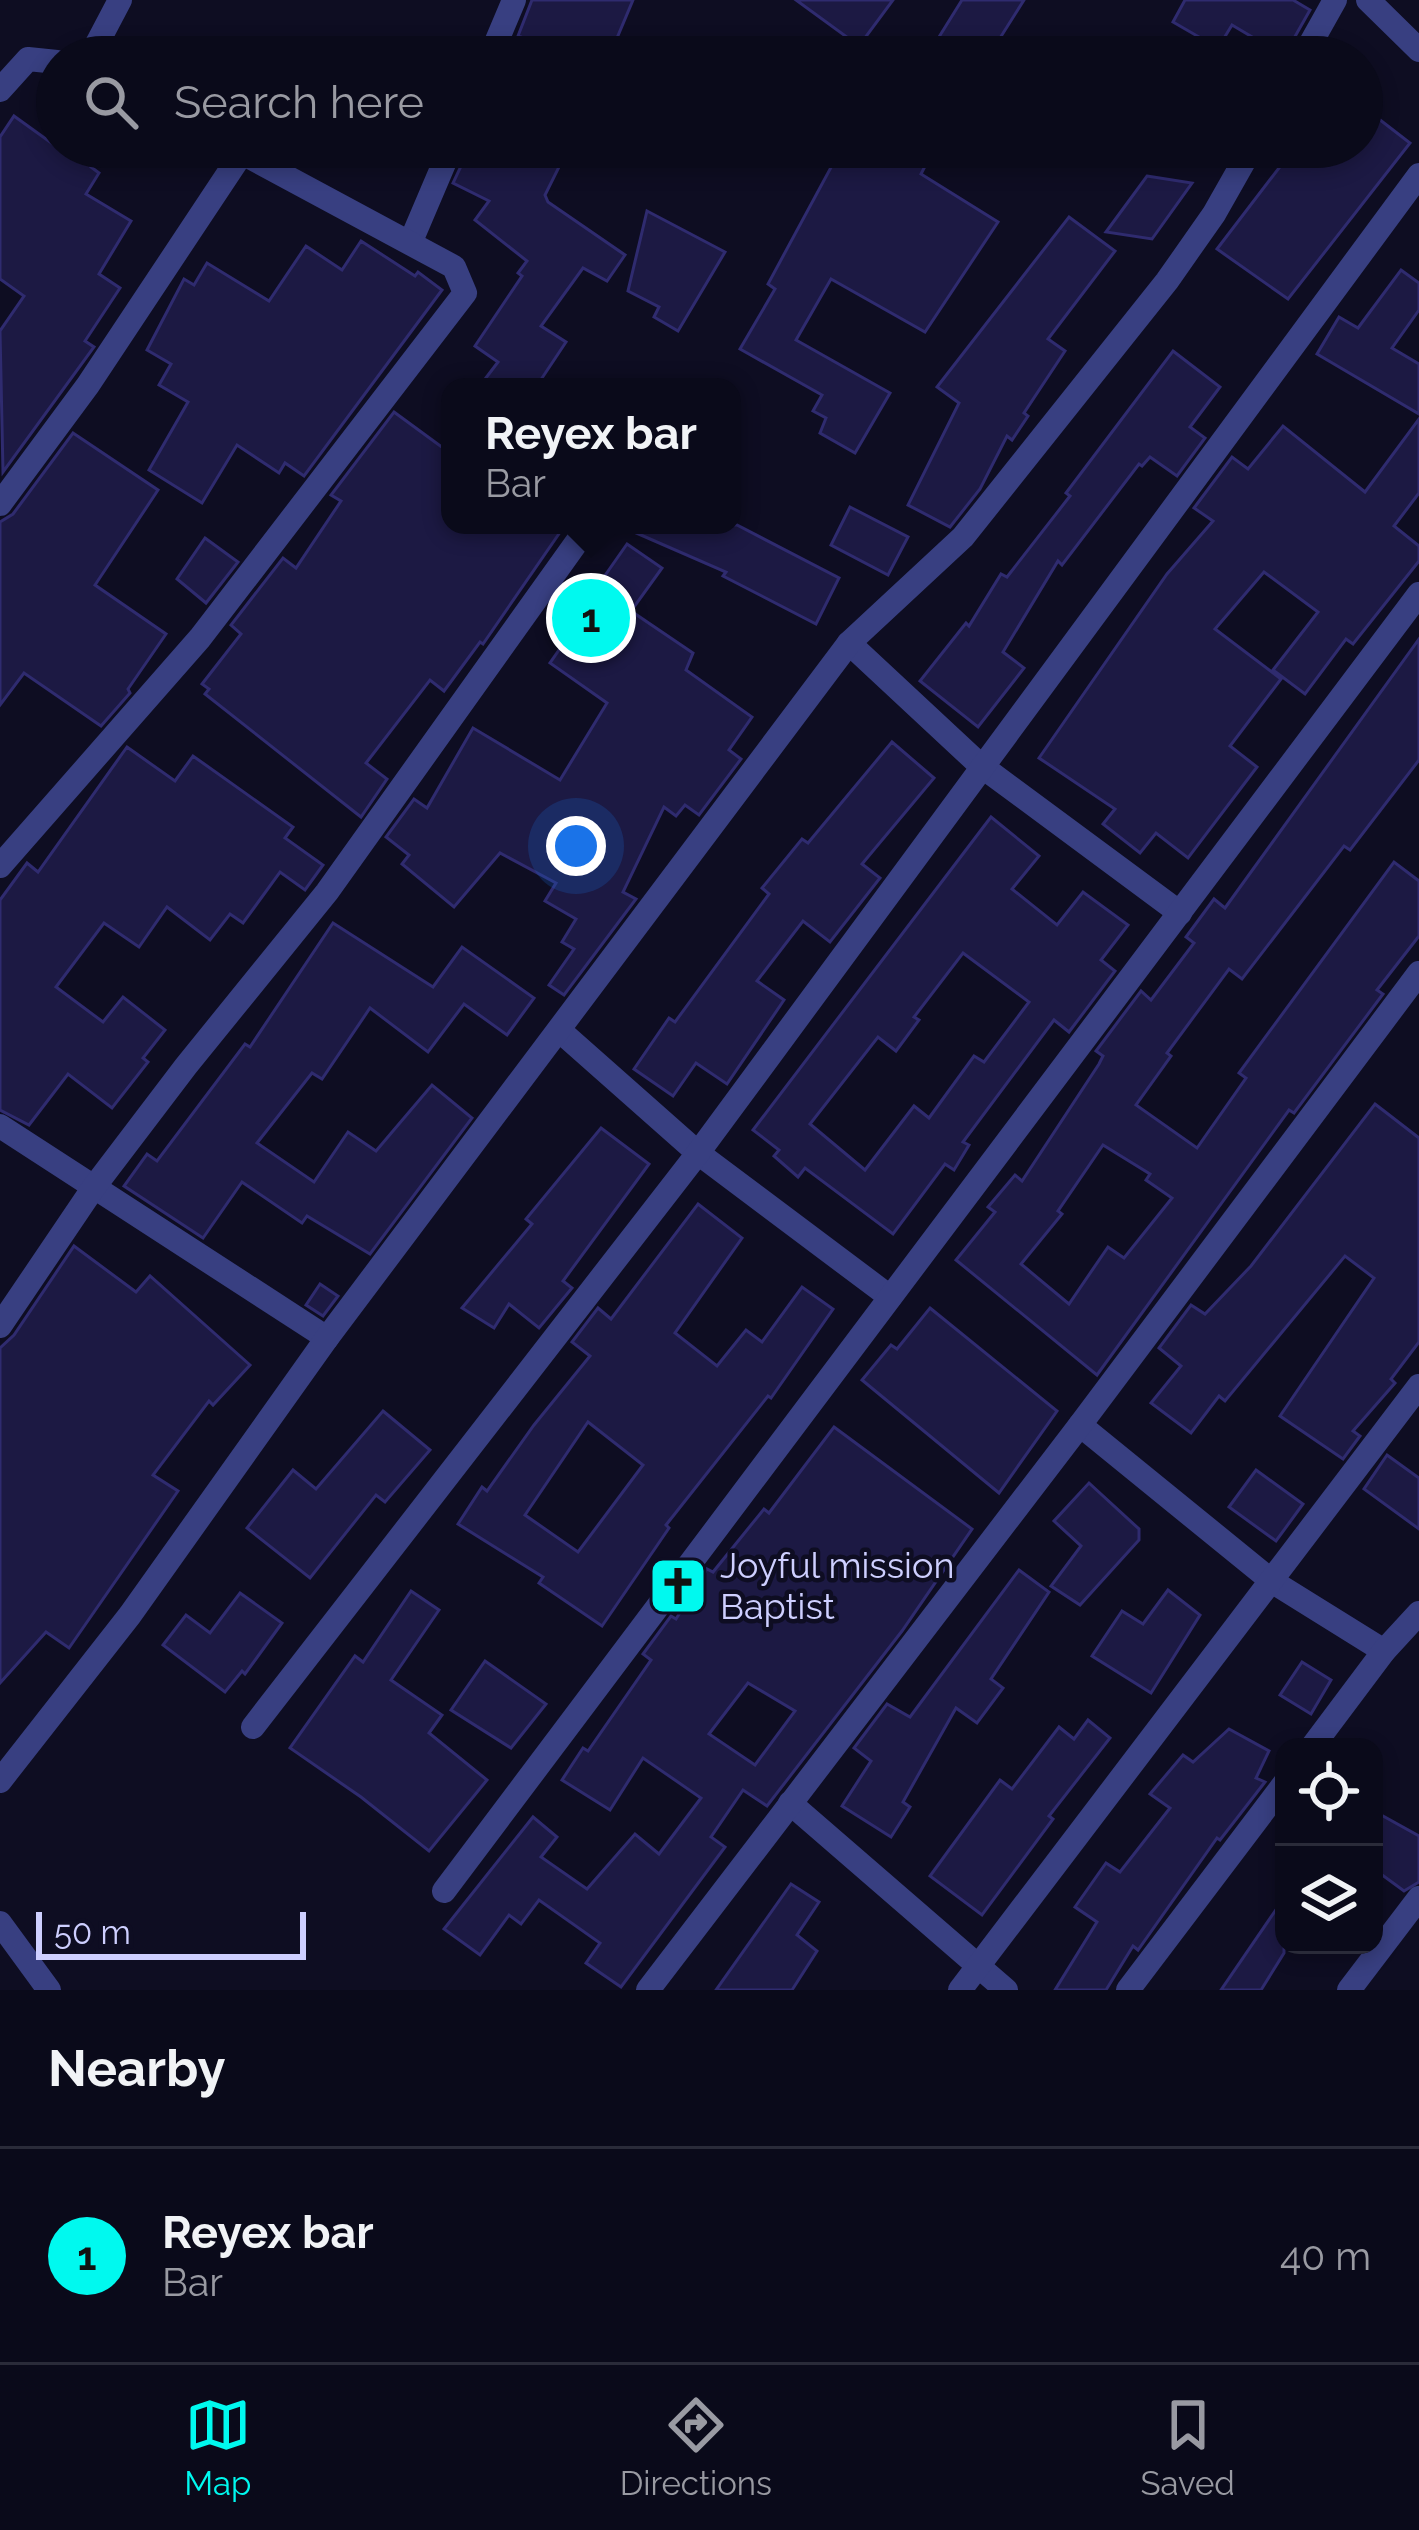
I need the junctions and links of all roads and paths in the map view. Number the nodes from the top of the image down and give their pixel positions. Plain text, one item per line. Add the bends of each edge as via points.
1 (120, 0) edge
2 (514, 0) edge
3 (1335, 0) edge
4 (1368, 0) edge
5 (100, 36) edge
6 (499, 36) edge
7 (1315, 36) edge
8 (1419, 50) edge
9 (36, 60) edge
10 (0, 91) edge
11 (225, 168) edge
12 (271, 168) edge
13 (442, 168) edge
14 (1240, 168) edge
15 (1419, 175) edge
16 (411, 241) junction
17 (0, 504) edge
18 (583, 534) edge
19 (1419, 594) edge
20 (849, 643) junction
21 (980, 765) junction
22 (0, 866) edge
23 (1180, 913) junction
24 (1419, 973) edge
25 (559, 1030) junction
26 (0, 1126) edge
27 (698, 1153) junction
28 (94, 1187) junction
29 (890, 1298) junction
30 (0, 1326) edge
31 (327, 1339) junction
32 (1419, 1386) edge
33 (1080, 1425) junction
34 (1274, 1582) junction
35 (1419, 1612) edge
36 (1384, 1651) junction
37 (253, 1727) dead end
38 (1319, 1738) edge
39 (0, 1781) edge
40 (1275, 1796) edge
41 (790, 1802) junction
42 (444, 1891) dead end
43 (1419, 1898) edge
44 (0, 1923) edge
45 (978, 1966) junction
46 (50, 1990) edge
47 (648, 1990) edge
48 (960, 1990) edge
49 (1006, 1990) edge
50 (1128, 1990) edge
51 (1349, 1990) edge

1 - 5 street
2 - 6 street
3 - 7 street
4 - 8 street
9 - 10 street
11 - 17 street via 88,385
12 - 16 street
13 - 16 street
14 - 20 street via 1167,281 963,537
15 - 21 street
16 - 22 street via 454,267 465,293 200,638
18 - 28 street via 327,892
19 - 23 street
20 - 21 street
20 - 25 street
21 - 23 street
21 - 27 street
23 - 29 street
24 - 33 street
25 - 27 street
25 - 31 street
26 - 28 street
27 - 29 street
27 - 37 street
28 - 30 street
28 - 31 street
29 - 42 street
31 - 39 street via 130,1616
32 - 34 street
33 - 34 street
33 - 41 street
34 - 36 street
34 - 45 street
35 - 36 street
36 - 38 street
40 - 50 street
41 - 45 street
41 - 47 street
43 - 51 street
44 - 46 street
45 - 48 street
45 - 49 street

